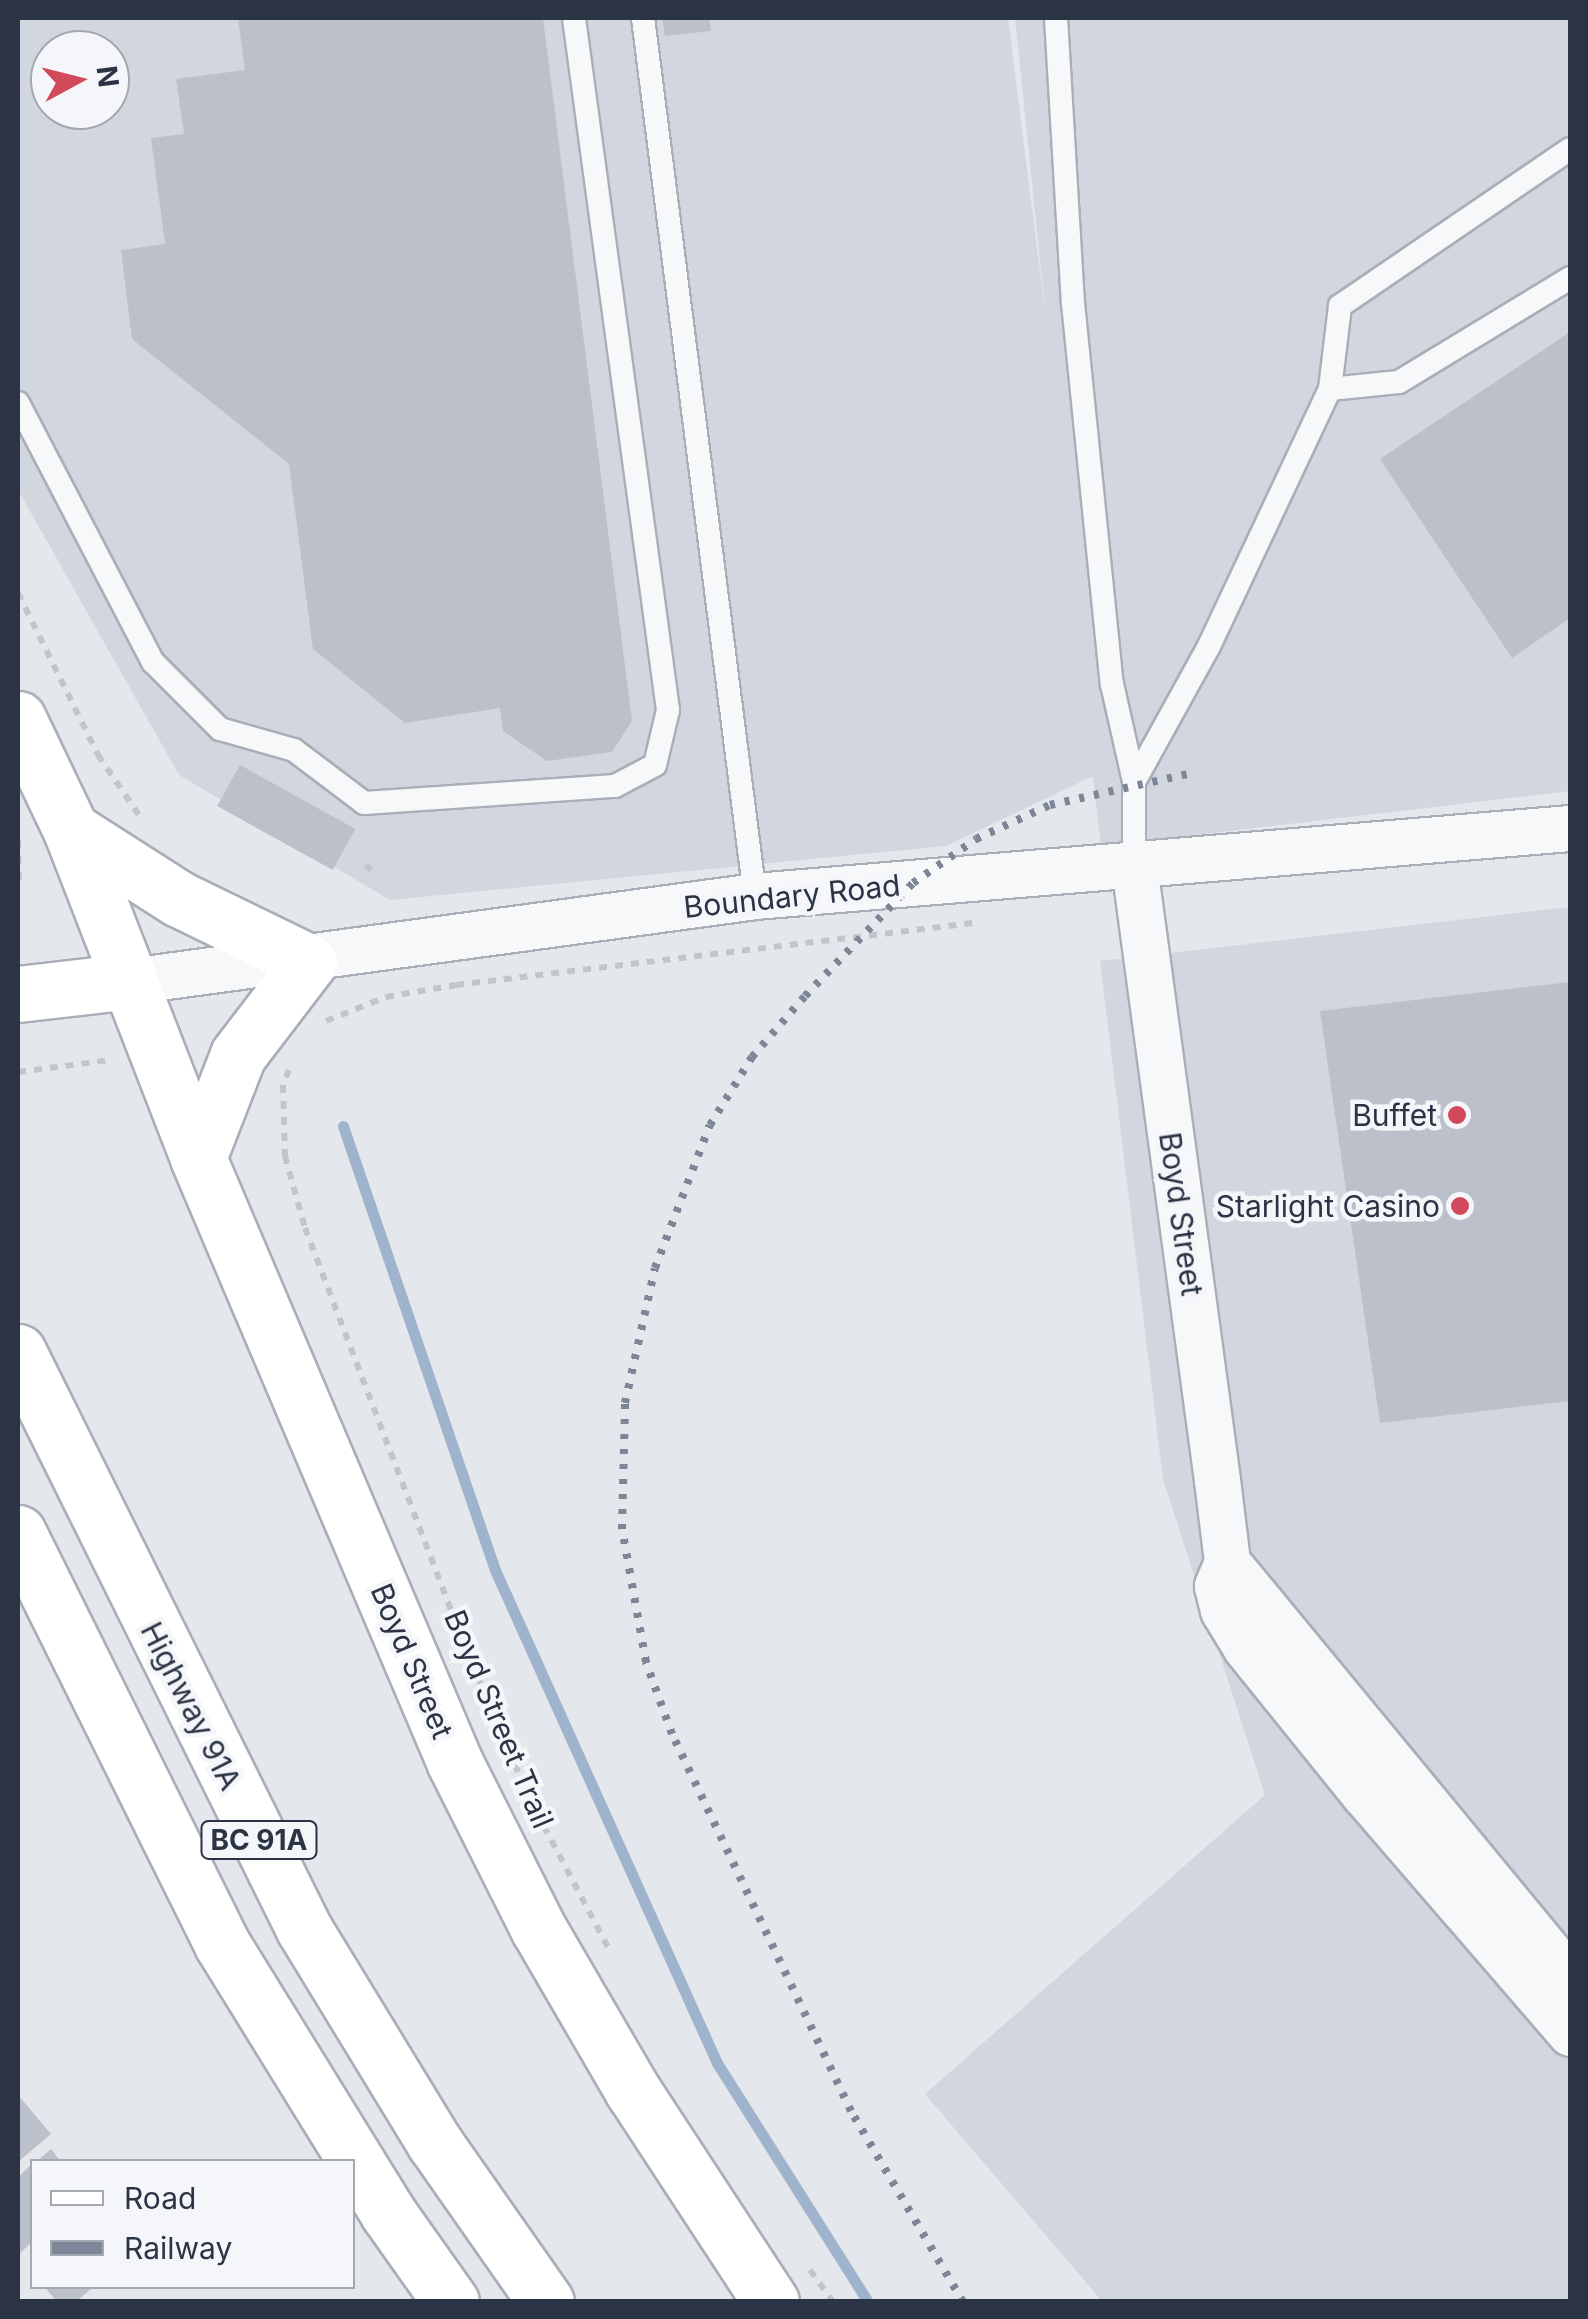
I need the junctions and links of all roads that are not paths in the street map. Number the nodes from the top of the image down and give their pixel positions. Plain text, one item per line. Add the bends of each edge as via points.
1 (574, 18) edge
2 (643, 18) edge
3 (1056, 18) edge
4 (1570, 150) edge
5 (1570, 278) edge
6 (1330, 390) junction
7 (18, 404) edge
8 (18, 719) edge
9 (1134, 782) junction
10 (1570, 828) edge
11 (70, 830) junction
12 (1134, 866) junction
13 (755, 896) junction
14 (309, 962) junction
15 (130, 981) junction
16 (18, 994) edge
17 (198, 1158) junction
18 (18, 1352) edge
19 (18, 1533) edge
20 (1227, 1562) junction
21 (1570, 1978) edge
22 (1570, 2033) edge
23 (354, 2159) edge
24 (355, 2160) edge
25 (786, 2281) edge
26 (451, 2302) edge
27 (546, 2302) edge

1 - 7 lane via 668,710 655,766 615,786 364,803 294,750 220,729 154,662
2 - 13 lane
3 - 9 lane via 1073,303 1112,684
4 - 6 lane via 1340,306
5 - 6 lane via 1399,382
6 - 9 lane via 1209,646
8 - 11 main road, Boyd Street
9 - 12 lane
10 - 12 street, Boundary Road
11 - 14 main road via 179,899
11 - 15 main road, Boyd Street
12 - 13 street, Boundary Road
12 - 20 street, Boyd Street
13 - 14 street, Boundary Road
14 - 15 street, Boundary Road
14 - 17 main road via 238,1055
15 - 16 main road, Boundary Road
15 - 17 main road, Boyd Street
17 - 25 main road, Boyd Street via 455,1763 538,1928 633,2092
18 - 27 main road, Highway 91A / BC 91A via 304,1929 434,2142
19 - 23 main road, BC 91A via 222,1944
20 - 21 street
20 - 22 street, Boyd Street via 1218,1586 1246,1648
24 - 26 main road, BC 91A

